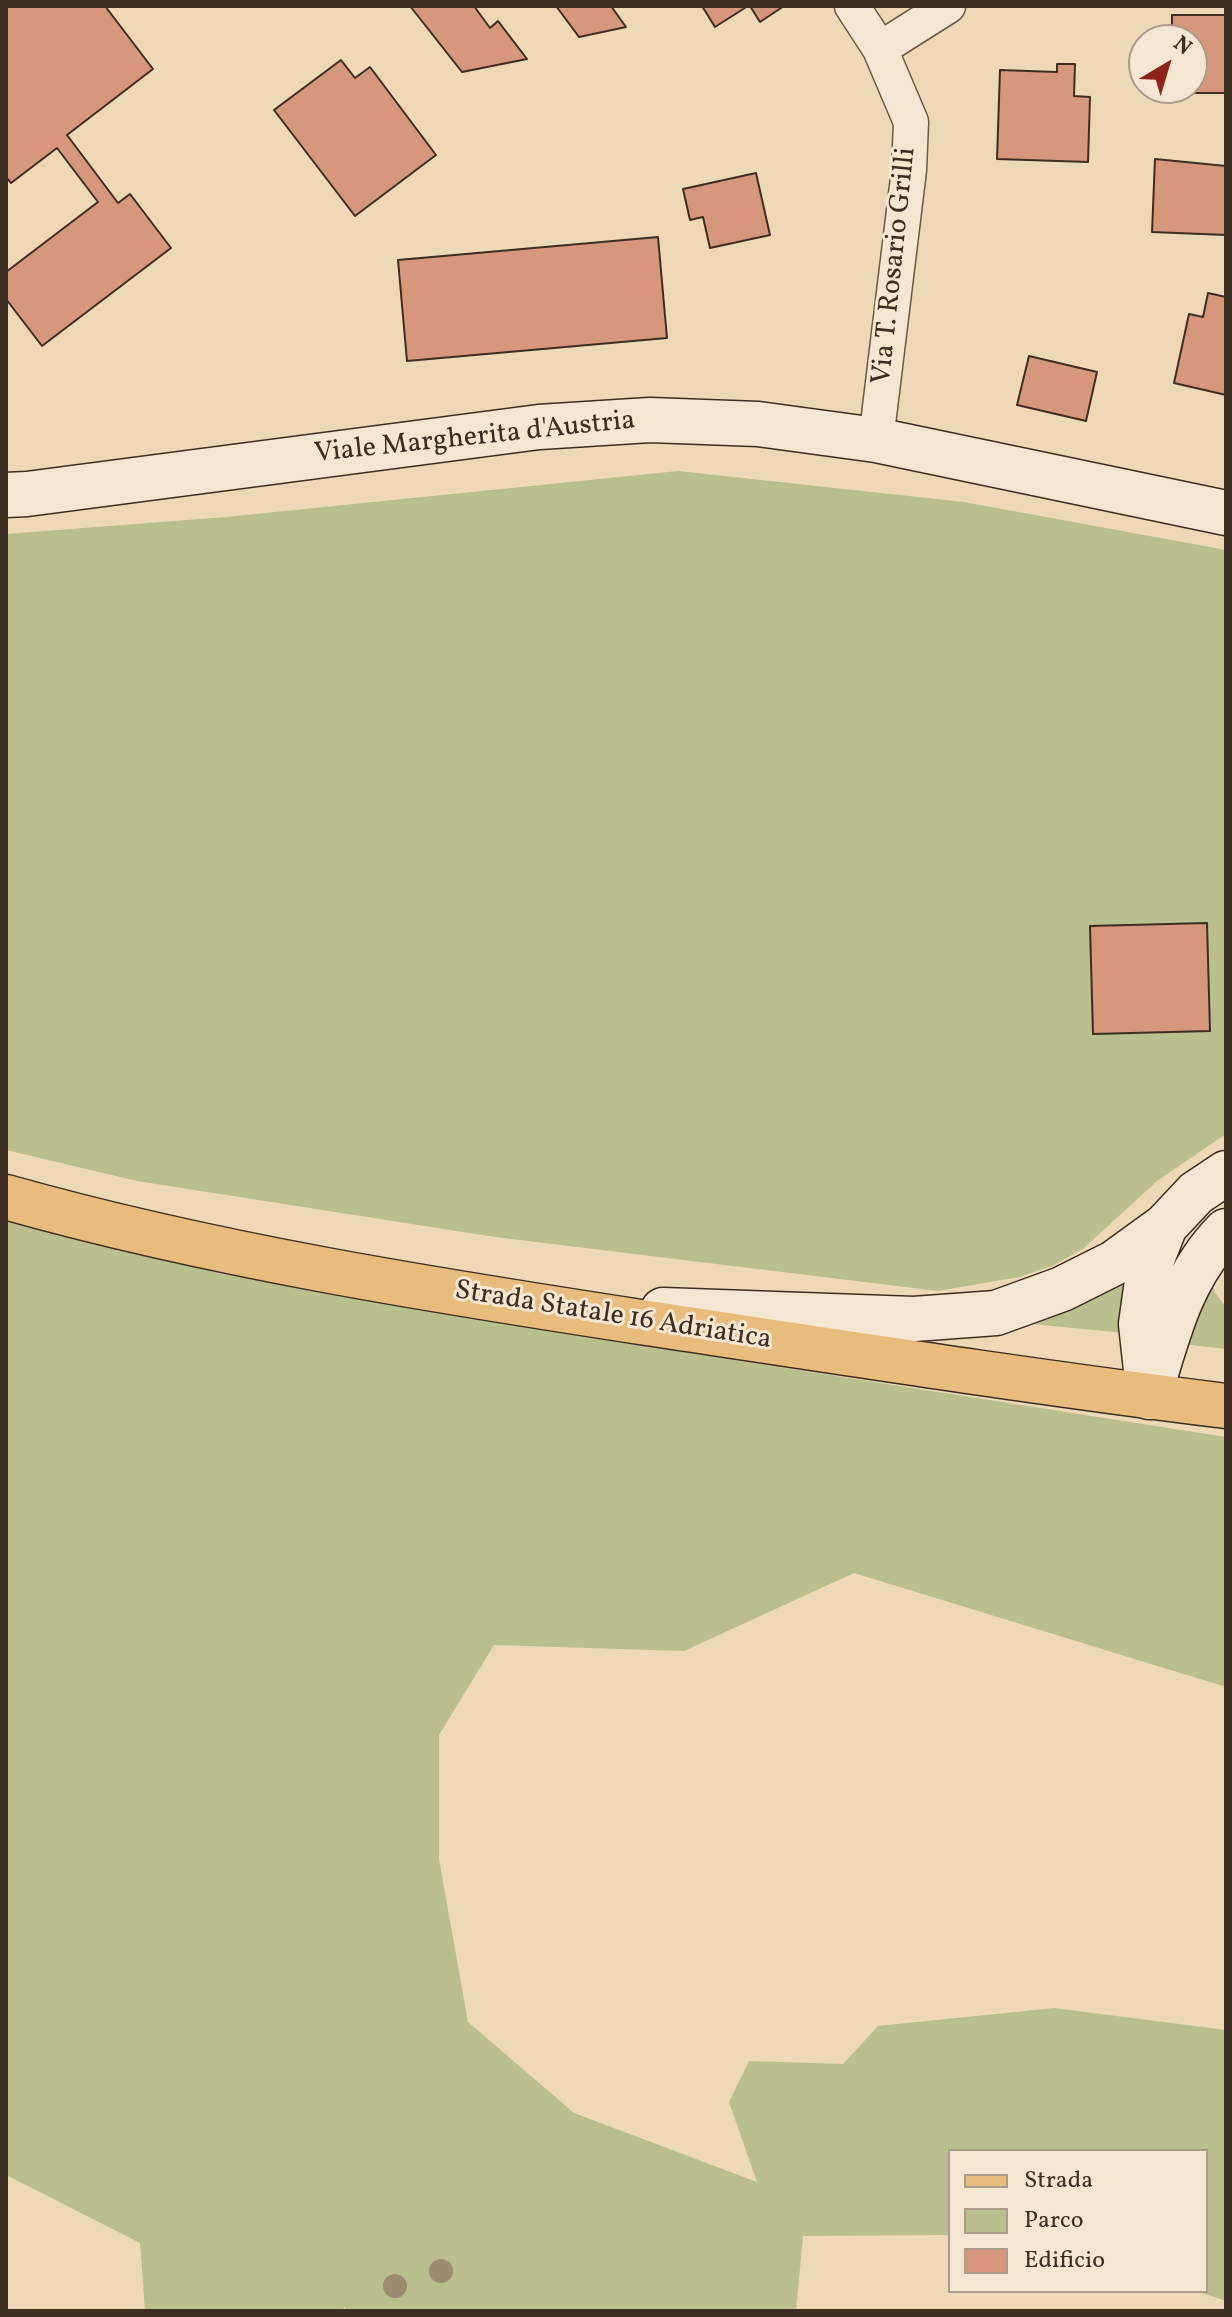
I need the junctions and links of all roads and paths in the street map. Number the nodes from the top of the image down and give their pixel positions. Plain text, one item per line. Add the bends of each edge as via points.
1 (852, 6) edge
2 (948, 6) edge
3 (880, 49) junction
4 (876, 440) junction
5 (6, 495) edge
6 (1226, 513) edge
7 (1226, 1173) edge
8 (6, 1197) edge
9 (1165, 1226) junction
10 (1226, 1231) edge
11 (536, 1306) junction
12 (1149, 1397) junction
13 (1226, 1406) edge

1 - 3 street, Via T. Rosario Grilli
2 - 3 street
3 - 4 street, Via T. Rosario Grilli via 911,122
4 - 5 main road, Viale Margherita d'Austria via 758,424 650,420 539,427
4 - 6 main road, Viale Margherita d'Austria
7 - 9 main road via 1196,1193
8 - 11 main road, Strada Statale 16 Adriatica via 145,1233
9 - 11 main road via 1114,1263 996,1313 914,1319
9 - 12 main road via 1149,1267 1141,1324
10 - 12 main road via 1189,1279
11 - 12 main road, Strada Statale 16 Adriatica
12 - 13 main road, Strada Statale 16 Adriatica

